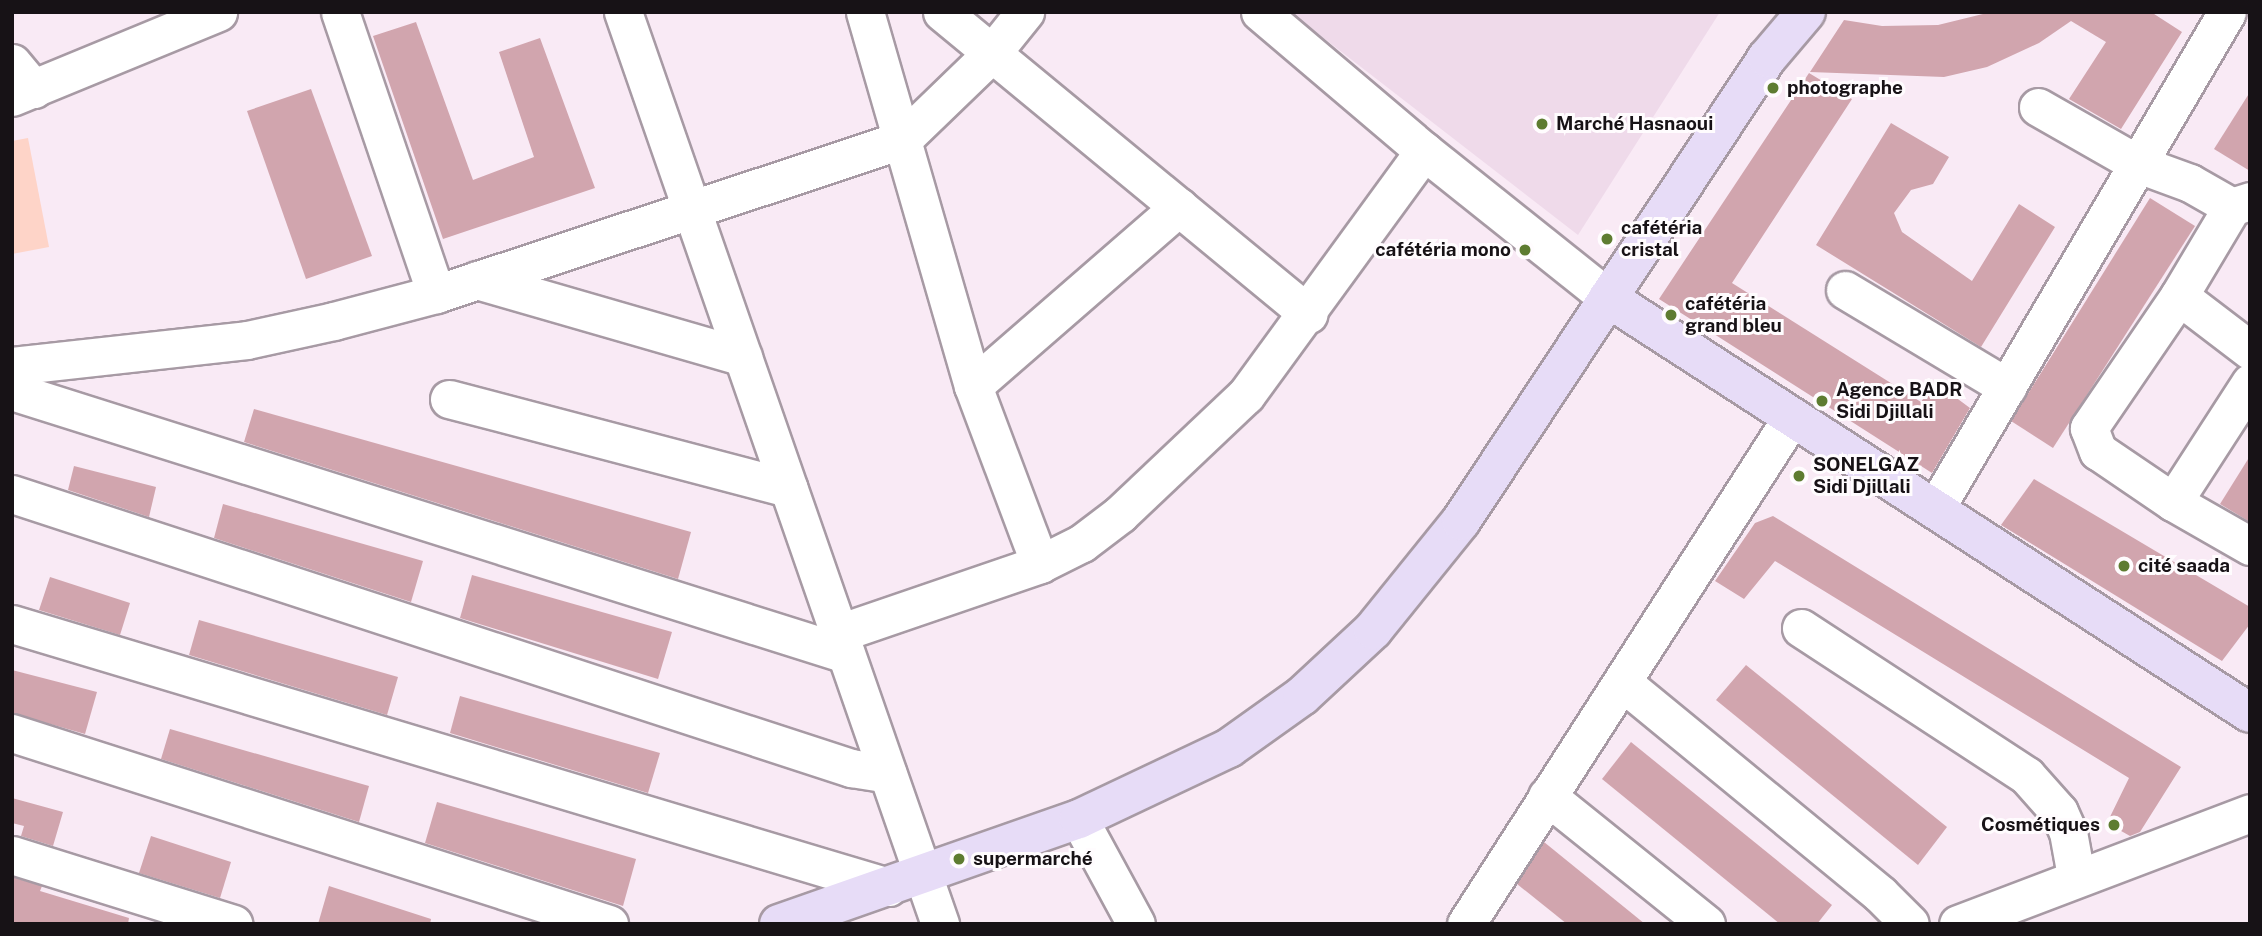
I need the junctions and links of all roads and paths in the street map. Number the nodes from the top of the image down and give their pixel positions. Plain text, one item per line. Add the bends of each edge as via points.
1 (340, 12) edge
2 (623, 12) edge
3 (865, 12) edge
4 (942, 12) edge
5 (1025, 12) edge
6 (1260, 12) edge
7 (1786, 12) edge
8 (1806, 12) edge
9 (2227, 12) edge
10 (195, 16) edge
11 (992, 53) junction
12 (1767, 58) junction
13 (19, 83) edge
14 (2038, 107) dead end
15 (902, 140) junction
16 (1424, 151) junction
17 (2138, 164) junction
18 (2241, 204) edge
19 (1179, 207) junction
20 (691, 208) junction
21 (477, 280) junction
22 (1845, 290) dead end
23 (436, 294) junction
24 (2179, 296) junction
25 (1608, 298) junction
26 (1309, 314) junction
27 (2250, 349) edge
28 (743, 357) junction
29 (12, 366) edge
30 (2250, 383) edge
31 (974, 386) junction
32 (2007, 387) junction
33 (12, 391) edge
34 (449, 399) dead end
35 (1792, 417) junction
36 (789, 488) junction
37 (12, 494) edge
38 (2173, 502) junction
39 (1935, 509) junction
40 (2250, 546) edge
41 (1040, 564) junction
42 (12, 624) edge
43 (1801, 628) dead end
44 (843, 644) junction
45 (1622, 682) junction
46 (2250, 713) edge
47 (12, 733) edge
48 (888, 774) junction
49 (1548, 796) junction
50 (2250, 813) edge
51 (1079, 819) junction
52 (12, 855) edge
53 (2076, 876) junction
54 (906, 882) junction
55 (155, 912) edge
56 (215, 921) edge
57 (609, 924) edge
58 (779, 924) edge
59 (940, 924) edge
60 (1136, 924) edge
61 (1466, 924) edge
62 (1706, 924) edge
63 (1910, 924) edge
64 (1958, 924) edge

1 - 23 street
2 - 20 street
3 - 15 street
4 - 11 street
5 - 11 street
6 - 16 street
7 - 12 main road
8 - 12 main road
9 - 17 street
10 - 13 street
11 - 15 street
11 - 19 street
12 - 25 main road
14 - 17 street
15 - 20 street
15 - 31 street
16 - 25 street
16 - 26 street
17 - 18 street
17 - 32 street
18 - 24 street
19 - 26 street
19 - 31 street
20 - 21 street
20 - 28 street
21 - 23 street
21 - 28 street
22 - 32 street
23 - 29 street via 247,340
24 - 27 street
24 - 38 street via 2089,428 2098,452
25 - 35 main road
25 - 51 main road via 1461,521 1373,630 1302,696 1229,748
26 - 41 street via 1246,395 1179,463 1082,543
28 - 36 street
30 - 38 street
31 - 41 street
32 - 39 street
33 - 44 street
34 - 36 street
35 - 39 main road
35 - 45 street
36 - 44 street
37 - 48 street via 851,768
38 - 40 street
39 - 46 main road
41 - 44 street
42 - 54 street
43 - 53 street via 2027,776 2059,812 2068,832
44 - 48 street
45 - 49 street
45 - 63 street
47 - 57 street
48 - 54 street
49 - 61 street
49 - 62 street
50 - 53 street
51 - 54 main road
51 - 60 street
52 - 55 street
53 - 64 street
54 - 58 main road
54 - 59 street
55 - 56 street

